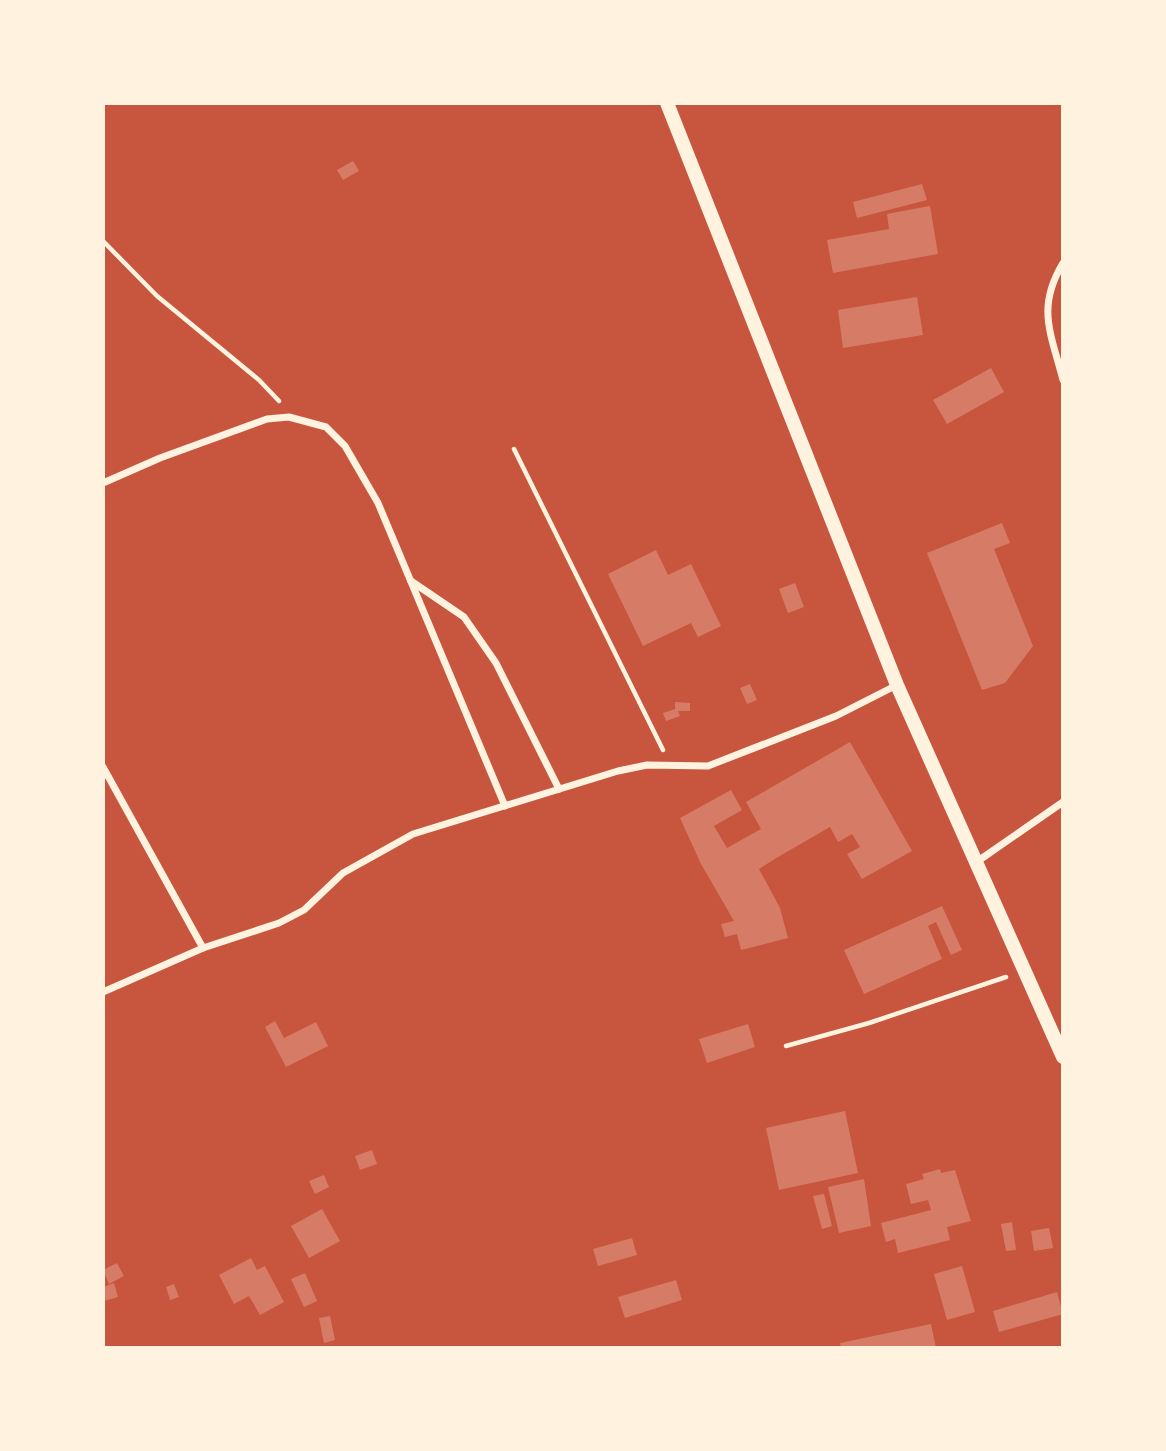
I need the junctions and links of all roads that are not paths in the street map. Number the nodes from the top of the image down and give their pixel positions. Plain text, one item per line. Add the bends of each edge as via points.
1 (667, 103) edge
2 (1063, 263) edge
3 (1063, 380) edge
4 (103, 483) edge
5 (410, 580) junction
6 (897, 685) junction
7 (103, 767) edge
8 (559, 789) junction
9 (1063, 802) edge
10 (505, 806) junction
11 (978, 861) junction
12 (203, 948) junction
13 (103, 992) edge
14 (1063, 1057) edge

1 - 6 main road
2 - 3 street via 1052,282 1047,307
4 - 5 street via 267,419 289,417 326,427 345,446 378,503
5 - 8 street via 464,617 496,663
5 - 10 street
6 - 8 street via 836,716 708,766 647,765
6 - 11 main road
7 - 12 street
8 - 10 street
9 - 11 street
10 - 12 street via 413,834 342,873 304,910
11 - 14 main road
12 - 13 street

